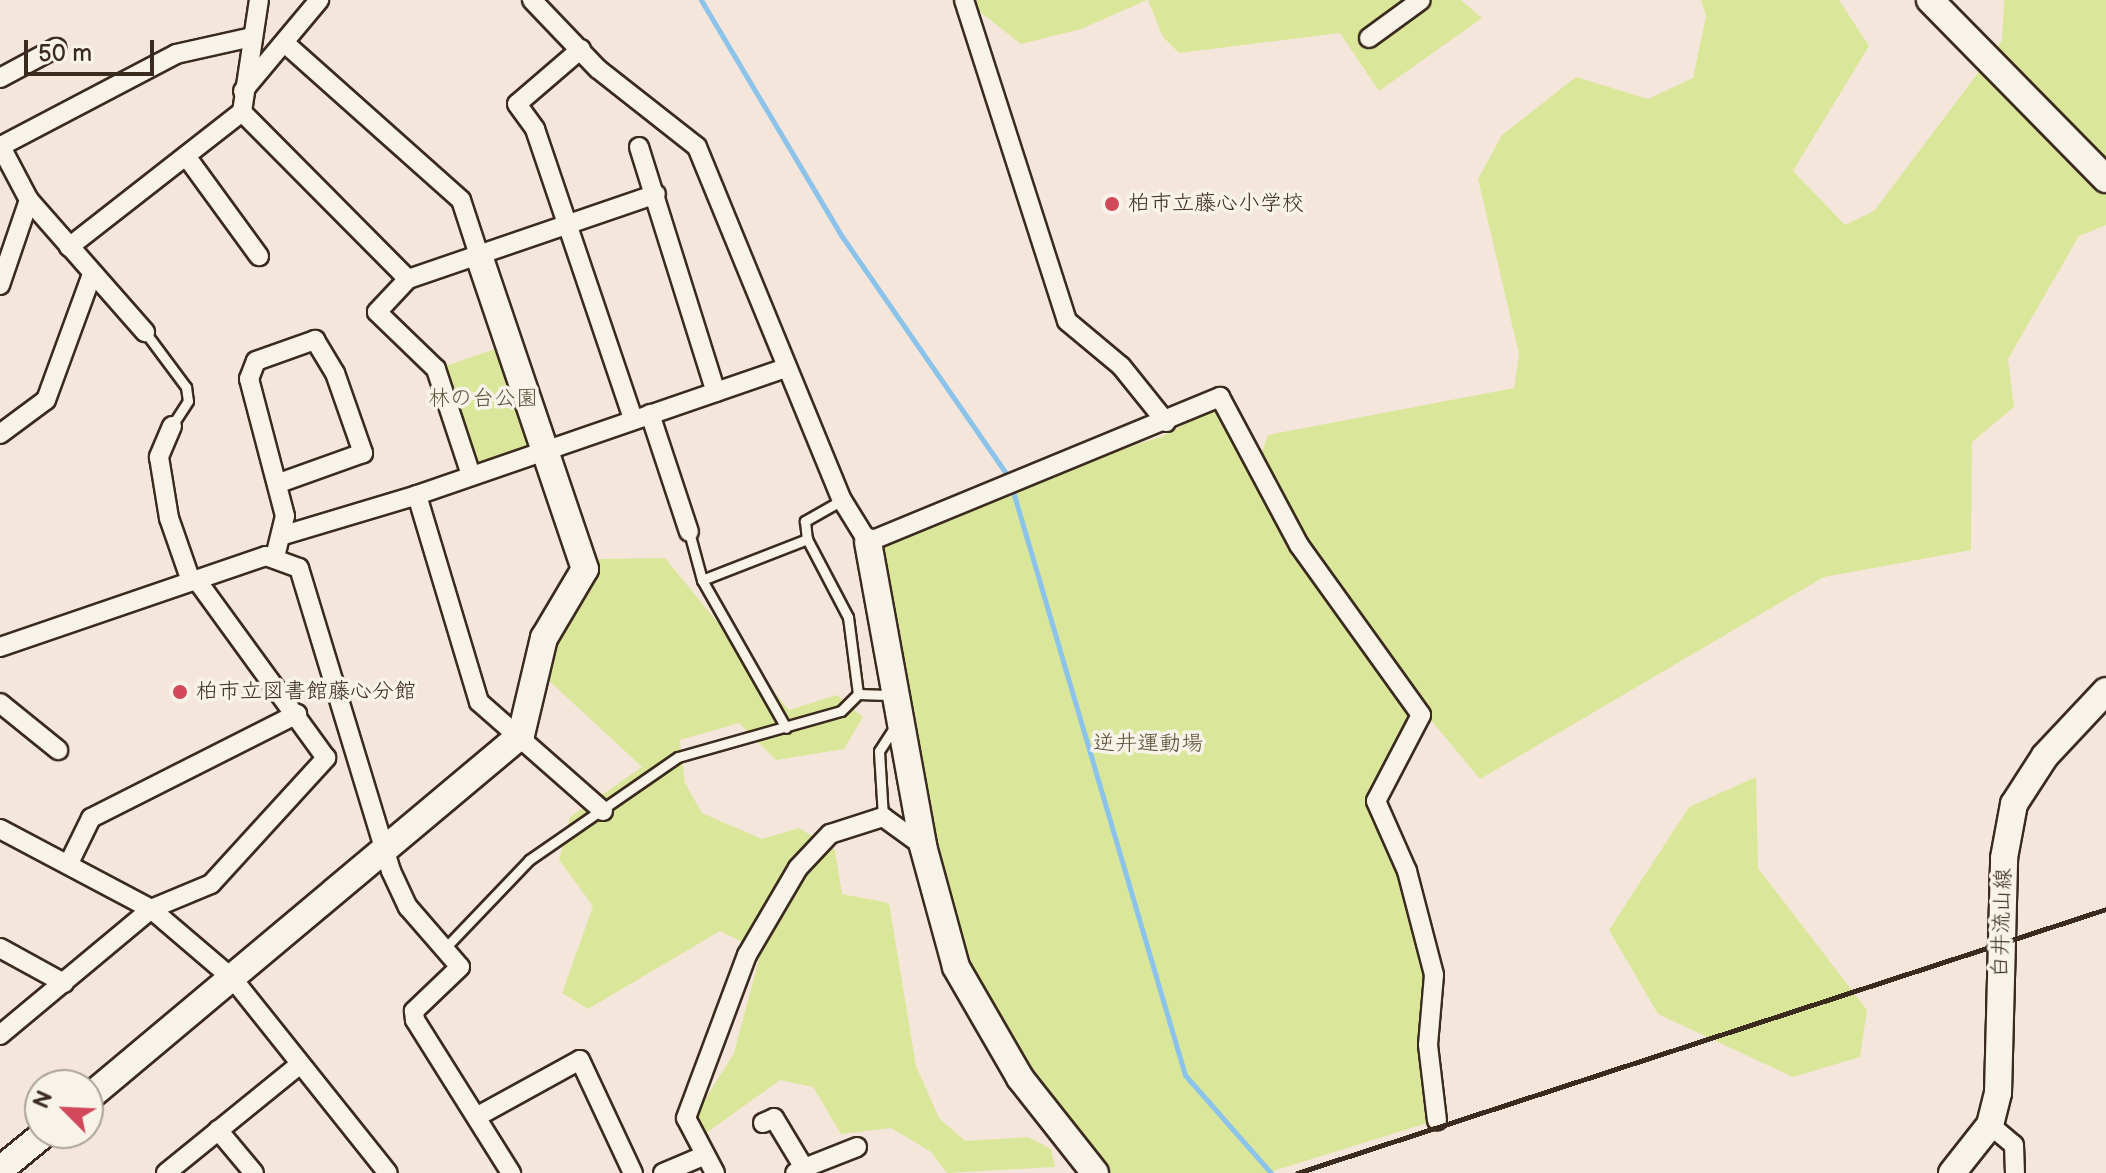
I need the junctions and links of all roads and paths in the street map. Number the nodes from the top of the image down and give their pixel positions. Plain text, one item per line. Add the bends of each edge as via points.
1 (259, 0) edge
2 (319, 0) edge
3 (532, 0) edge
4 (964, 0) edge
5 (1421, 0) edge
6 (1930, 0) edge
7 (252, 37) junction
8 (1369, 38) dead end
9 (287, 45) junction
10 (56, 48) dead end
11 (581, 49) junction
12 (0, 78) edge
13 (243, 91) junction
14 (242, 112) junction
15 (0, 146) edge
16 (639, 147) dead end
17 (186, 156) junction
18 (2106, 179) edge
19 (656, 194) junction
20 (29, 200) junction
21 (566, 225) junction
22 (69, 247) junction
23 (479, 255) junction
24 (259, 256) dead end
25 (92, 274) junction
26 (408, 279) junction
27 (0, 285) edge
28 (145, 332) joint
29 (786, 368) junction
30 (716, 392) junction
31 (642, 416) junction
32 (1166, 422) junction
33 (172, 426) joint
34 (0, 434) edge
35 (545, 450) junction
36 (471, 475) junction
37 (279, 483) junction
38 (417, 495) junction
39 (842, 500) junction
40 (689, 532) joint
41 (284, 535) junction
42 (807, 539) junction
43 (868, 542) junction
44 (275, 557) junction
45 (193, 580) junction
46 (702, 580) junction
47 (0, 647) edge
48 (2106, 691) edge
49 (858, 694) junction
50 (0, 703) edge
51 (897, 708) junction
52 (297, 714) junction
53 (786, 728) junction
54 (521, 735) junction
55 (58, 750) dead end
56 (603, 811) junction
57 (883, 817) junction
58 (0, 829) edge
59 (923, 846) junction
60 (387, 852) junction
61 (69, 863) junction
62 (151, 909) junction
63 (446, 947) junction
64 (0, 948) edge
65 (233, 979) junction
66 (64, 983) junction
67 (0, 1035) edge
68 (300, 1064) junction
69 (104, 1085) edge
70 (478, 1116) junction
71 (1437, 1120) dead end
72 (763, 1123) dead end
73 (1990, 1125) junction
74 (218, 1130) junction
75 (857, 1147) dead end
76 (26, 1149) edge
77 (703, 1156) junction
78 (0, 1170) edge
79 (800, 1170) edge
80 (166, 1173) edge
81 (254, 1173) edge
82 (388, 1173) edge
83 (511, 1173) edge
84 (633, 1173) edge
85 (663, 1173) edge
86 (715, 1173) edge
87 (1095, 1173) edge
88 (1952, 1173) edge
89 (2015, 1173) edge

1 - 7 street
2 - 9 street
3 - 11 street
4 - 32 street via 1067,321 1121,366
5 - 8 street
6 - 18 street
7 - 13 street
7 - 15 street via 176,54
9 - 13 street
9 - 23 street via 461,200
10 - 12 street
11 - 21 street via 517,104 535,129
11 - 29 street via 697,147
13 - 14 street
14 - 17 street
14 - 26 street
15 - 20 street
16 - 19 street
17 - 22 street
17 - 24 street
19 - 21 street
19 - 30 street
20 - 22 street
20 - 27 street
21 - 23 street
21 - 31 street
22 - 25 street
23 - 26 street
23 - 35 street
25 - 28 street
25 - 34 street via 46,400
26 - 36 street via 377,312 436,369
28 - 33 lane via 186,387 188,401
29 - 30 street
29 - 39 street
30 - 31 street
31 - 35 street
31 - 40 street
32 - 43 street
32 - 71 street via 1220,397 1299,545 1421,715 1376,801 1407,871 1434,975 1428,1045
33 - 45 street via 159,457 169,518
35 - 36 street
35 - 54 street via 585,569 544,638
36 - 38 street
37 - 37 street via 264,455 249,379 256,361 315,340 335,373 363,453
37 - 41 street
38 - 41 street
38 - 54 street via 479,702
39 - 42 lane via 805,521
39 - 43 street
40 - 46 lane
41 - 44 street
42 - 46 lane
42 - 49 lane via 848,617
43 - 51 street
44 - 45 street
44 - 60 street via 307,580
45 - 47 street
45 - 52 street via 243,653
46 - 53 lane
48 - 73 street, 白井流山線 via 2045,756 2014,804 2003,880 1998,1093
49 - 51 lane
49 - 53 lane via 841,711
50 - 55 street
51 - 57 lane via 879,751
51 - 59 street
52 - 61 street via 91,818
52 - 62 street via 326,758 211,884
53 - 56 lane via 699,746
54 - 56 street
54 - 60 street
56 - 63 lane via 529,860
57 - 59 street
57 - 77 street via 830,834 814,847 747,955 686,1118
58 - 61 street
59 - 87 street via 956,967 1020,1078
60 - 63 street via 408,907
60 - 65 street
61 - 62 street
62 - 65 street
62 - 66 street
63 - 70 street via 457,974 414,1011 415,1020
64 - 66 street
65 - 68 street
65 - 69 street
66 - 67 street
68 - 74 street
68 - 82 street
70 - 83 street
70 - 84 street via 580,1060
72 - 79 street via 774,1118
73 - 88 street, 白井流山線
73 - 89 street via 2014,1145
74 - 80 street
74 - 81 street
75 - 79 street
76 - 78 street
77 - 85 street
77 - 86 street

